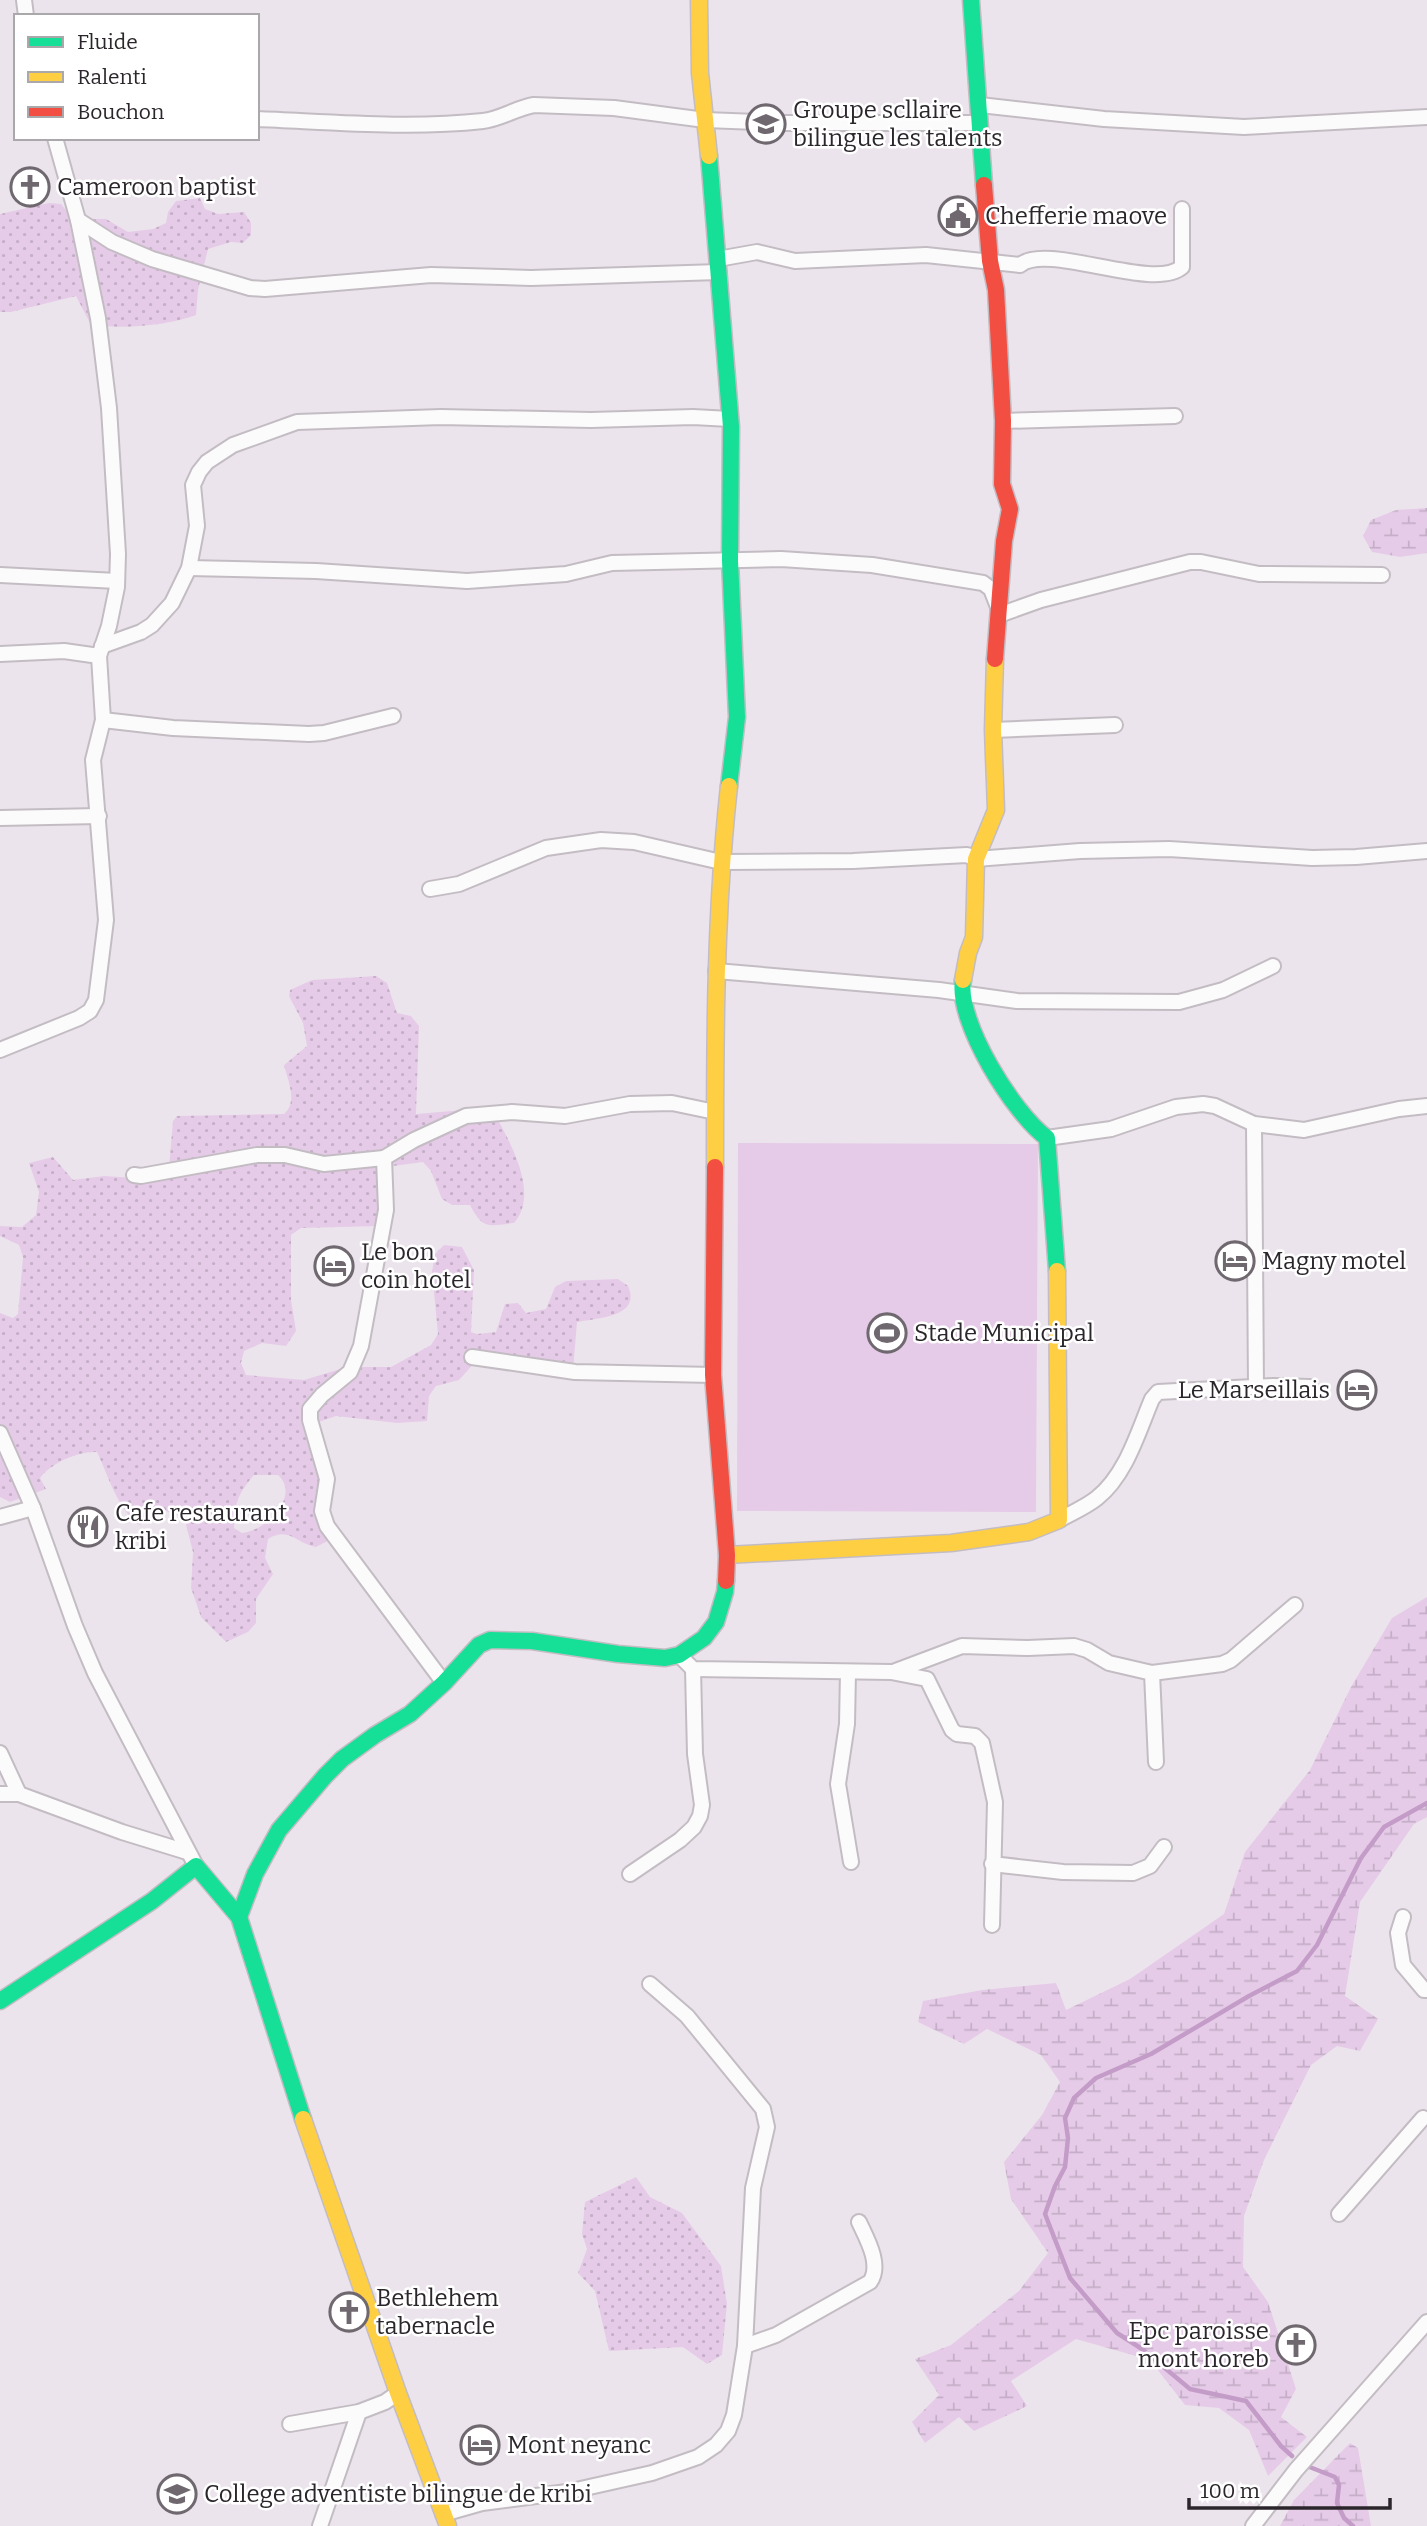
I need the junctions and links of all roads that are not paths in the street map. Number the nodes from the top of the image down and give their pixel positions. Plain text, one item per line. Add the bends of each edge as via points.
1 (699, 0) edge
2 (971, 0) edge
3 (980, 105) junction
4 (1427, 117) edge
5 (259, 119) edge
6 (705, 120) junction
7 (979, 123) junction
8 (56, 140) edge
9 (1182, 209) dead end
10 (78, 220) junction
11 (990, 261) junction
12 (719, 265) junction
13 (1175, 416) dead end
14 (730, 419) junction
15 (1003, 421) junction
16 (730, 561) junction
17 (189, 568) junction
18 (0, 575) edge
19 (1382, 575) dead end
20 (117, 580) junction
21 (999, 613) junction
22 (101, 651) junction
23 (0, 654) edge
24 (393, 716) dead end
25 (103, 720) junction
26 (1115, 725) dead end
27 (993, 730) junction
28 (99, 816) junction
29 (0, 818) edge
30 (1427, 851) edge
31 (976, 859) junction
32 (720, 862) junction
33 (430, 889) dead end
34 (1273, 966) dead end
35 (716, 971) junction
36 (961, 994) junction
37 (0, 1050) edge
38 (1427, 1106) edge
39 (715, 1112) junction
40 (1254, 1124) junction
41 (1047, 1138) junction
42 (384, 1158) junction
43 (134, 1175) dead end
44 (472, 1357) dead end
45 (713, 1375) junction
46 (1256, 1387) junction
47 (1310, 1387) dead end
48 (0, 1433) edge
49 (33, 1508) junction
50 (0, 1517) edge
51 (1059, 1520) junction
52 (727, 1555) junction
53 (1295, 1605) dead end
54 (679, 1654) junction
55 (692, 1669) junction
56 (848, 1672) junction
57 (891, 1672) junction
58 (1152, 1674) junction
59 (444, 1683) junction
60 (0, 1753) edge
61 (1156, 1762) dead end
62 (0, 1794) edge
63 (19, 1794) junction
64 (1164, 1847) dead end
65 (187, 1852) junction
66 (851, 1863) dead end
67 (992, 1864) junction
68 (196, 1866) junction
69 (630, 1874) dead end
70 (239, 1917) junction
71 (1403, 1917) dead end
72 (992, 1925) dead end
73 (650, 1984) dead end
74 (1427, 1990) edge
75 (0, 2001) edge
76 (1426, 2118) edge
77 (1339, 2214) dead end
78 (859, 2222) dead end
79 (1427, 2322) edge
80 (745, 2346) junction
81 (398, 2393) junction
82 (359, 2412) junction
83 (290, 2424) dead end
84 (445, 2520) edge
85 (320, 2526) edge
86 (1253, 2526) edge

1 - 6 street
2 - 3 street
3 - 4 street via 1104,119 1244,127
3 - 7 street
5 - 6 street via 406,125 485,121 534,105 614,108
6 - 7 street
6 - 12 street
7 - 11 street
8 - 10 street
9 - 11 street via 1182,267 1169,275 1063,260 1028,260 1020,265
10 - 12 street via 112,242 152,259 250,288 431,275 545,278
10 - 20 street via 98,318 109,408
11 - 12 street via 926,255 795,261 757,252
11 - 15 street via 996,290
12 - 14 street
13 - 15 street
14 - 16 street
14 - 17 street via 440,416 298,422 233,445 199,472 193,485 197,526
15 - 21 street via 1002,484 1010,509
16 - 17 street via 612,563 566,574 467,581
16 - 21 street via 872,565 983,583 991,589
16 - 32 street via 737,717
17 - 22 street via 172,603 152,625
18 - 20 street
19 - 21 street via 1259,574 1190,562
20 - 22 street
21 - 27 street
22 - 23 street
22 - 25 street
24 - 25 street via 309,734
25 - 28 street via 93,760
26 - 27 street
27 - 31 street via 996,810
28 - 29 street
28 - 37 street via 106,920 96,1000 79,1018
30 - 31 street via 1312,858 1169,849 1080,850
31 - 32 street via 967,855
31 - 36 street via 974,937
32 - 33 street via 634,842 601,840 546,848 458,884
32 - 35 street
34 - 36 street via 1223,990 1180,1002 1017,1001
35 - 36 street
35 - 39 street
36 - 41 street via 966,1015 995,1073 1032,1127
38 - 40 street via 1304,1130
39 - 42 street via 672,1103 630,1104 565,1116 512,1112 466,1116
39 - 45 street
40 - 41 street via 1203,1104 1177,1107 1111,1129
40 - 46 street
41 - 51 street via 1057,1269
42 - 43 street via 324,1164 257,1154
42 - 59 street via 386,1210 360,1346 350,1372 314,1402 310,1420 327,1479 322,1511 327,1526
44 - 45 street via 575,1373
45 - 52 street
46 - 47 street
46 - 51 street via 1158,1392 1124,1465 1109,1485 1097,1498
48 - 49 street
49 - 50 street
49 - 65 street via 95,1673
51 - 52 street via 1029,1532 951,1543
52 - 54 street via 725,1592 716,1622 704,1638
53 - 58 street via 1231,1660
54 - 55 street
54 - 59 street via 665,1658 490,1640
55 - 56 street
55 - 69 street via 700,1816 680,1840
56 - 57 street
56 - 66 street via 847,1724 838,1784
57 - 58 street via 948,1649 979,1645 1074,1646 1109,1663
57 - 67 street via 927,1679 952,1730 975,1736 982,1743 995,1802
58 - 61 street
59 - 70 street via 325,1776 279,1829
60 - 63 street
62 - 63 street
63 - 65 street
64 - 67 street via 1150,1866 1133,1873
65 - 68 street
67 - 72 street
68 - 70 street
68 - 75 street via 152,1901
70 - 81 street via 311,2145
71 - 74 street via 1398,1933 1403,1965
73 - 80 street via 687,2017 766,2116 754,2188
76 - 77 street
78 - 80 street via 870,2246 875,2275 870,2282 776,2335
79 - 86 street via 1296,2470
80 - 84 street via 728,2431 698,2457 652,2473 567,2492 482,2503
81 - 82 street
81 - 84 street
82 - 83 street
82 - 85 street

